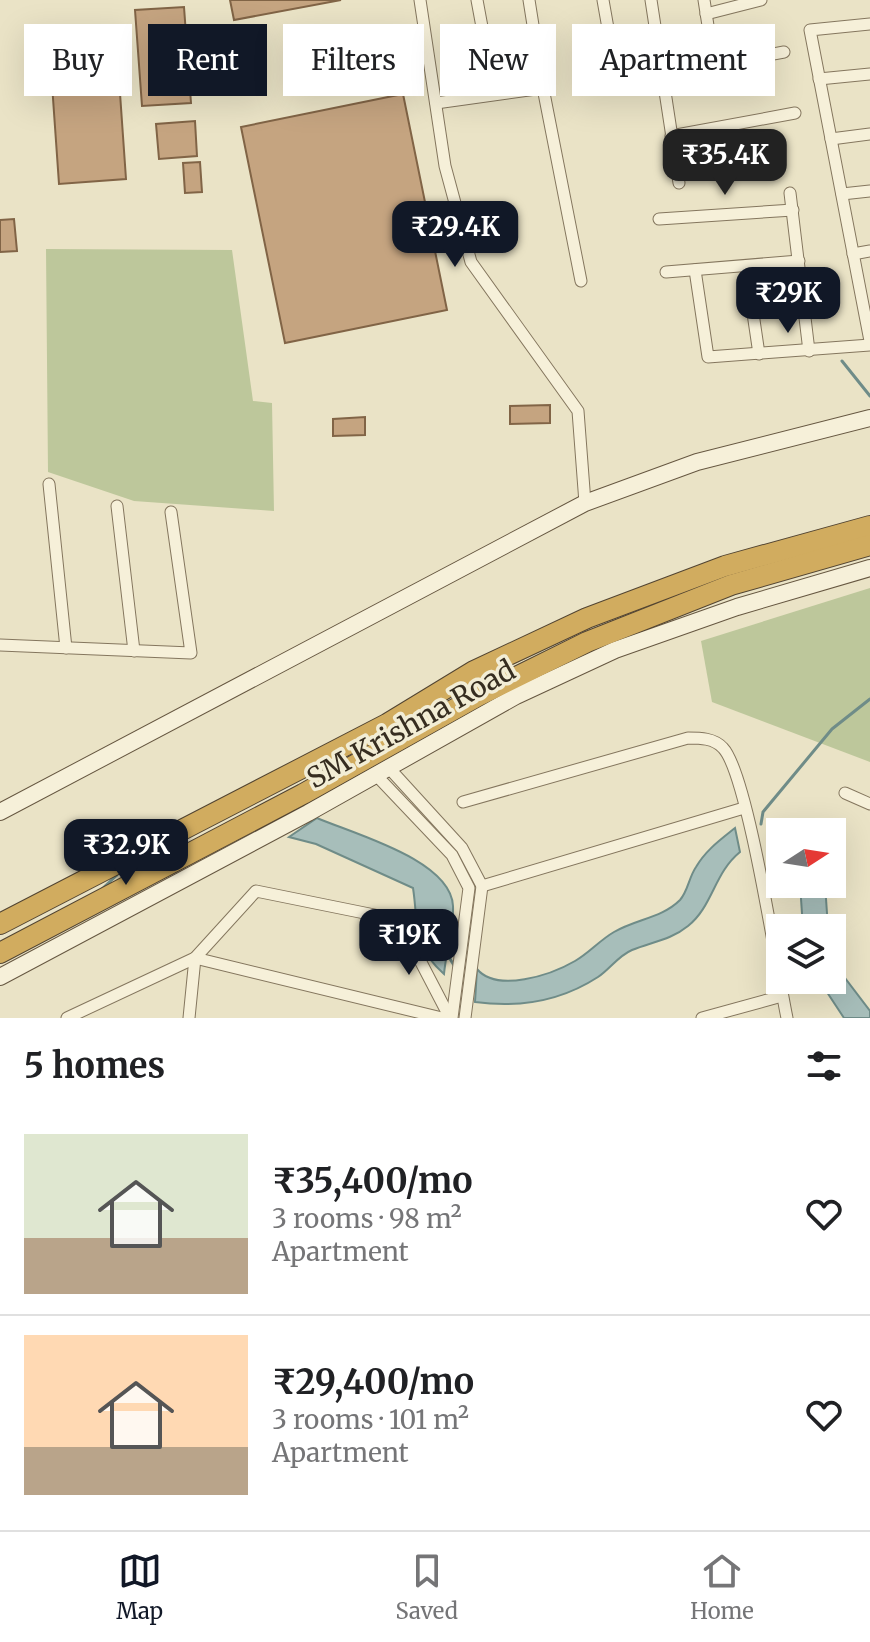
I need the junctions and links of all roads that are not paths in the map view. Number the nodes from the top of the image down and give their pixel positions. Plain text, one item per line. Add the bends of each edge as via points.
1 (420, 0) edge
2 (477, 0) edge
3 (529, 0) edge
4 (603, 0) edge
5 (651, 0) edge
6 (704, 0) edge
7 (761, 0) edge
8 (706, 14) junction
9 (481, 24) edge
10 (533, 24) edge
11 (607, 24) edge
12 (655, 24) edge
13 (708, 24) edge
14 (870, 24) edge
15 (784, 52) dead end
16 (775, 54) edge
17 (870, 74) edge
18 (819, 79) junction
19 (486, 96) edge
20 (545, 96) edge
21 (665, 96) edge
22 (436, 103) junction
23 (795, 113) dead end
24 (870, 134) edge
25 (671, 136) junction
26 (831, 139) junction
27 (679, 183) dead end
28 (870, 191) edge
29 (790, 193) dead end
30 (842, 194) junction
31 (793, 210) junction
32 (659, 219) dead end
33 (870, 251) edge
34 (853, 254) junction
35 (799, 261) junction
36 (746, 266) junction
37 (695, 270) junction
38 (666, 272) dead end
39 (581, 281) dead end
40 (866, 295) edge
41 (870, 343) edge
42 (809, 351) junction
43 (759, 354) junction
44 (870, 418) edge
45 (49, 484) dead end
46 (585, 503) junction
47 (117, 506) dead end
48 (171, 512) dead end
49 (870, 526) edge
50 (870, 545) edge
51 (870, 568) edge
52 (728, 576) junction
53 (0, 645) edge
54 (66, 648) junction
55 (134, 651) junction
56 (382, 771) junction
57 (845, 793) dead end
58 (463, 802) dead end
59 (870, 804) edge
60 (744, 808) junction
61 (0, 812) edge
62 (482, 886) junction
63 (0, 924) edge
64 (0, 953) edge
65 (195, 958) junction
66 (0, 977) edge
67 (782, 996) junction
68 (73, 1017) edge
69 (189, 1018) edge
70 (442, 1018) edge
71 (451, 1018) edge
72 (465, 1018) edge
73 (704, 1018) edge
74 (787, 1018) edge

1 - 22 street
2 - 9 street
3 - 10 street
4 - 11 street
5 - 12 street
6 - 8 street
7 - 8 street
8 - 13 street
14 - 18 street via 810,30
15 - 16 street
17 - 18 street
18 - 26 street
19 - 22 street
20 - 39 street
21 - 25 street
22 - 46 street via 445,166 471,262 578,411
23 - 25 street
24 - 26 street
25 - 27 street
26 - 30 street
28 - 30 street
29 - 31 street
30 - 34 street
31 - 32 street
31 - 35 street
33 - 34 street
34 - 40 street
35 - 36 street
35 - 42 street
36 - 37 street
36 - 43 street
37 - 38 street
37 - 43 street via 708,357
40 - 41 street
41 - 42 street
42 - 43 street
44 - 46 street via 697,462
45 - 54 street
46 - 61 street
47 - 55 street
48 - 55 street via 191,653
49 - 52 highway, SM Krishna Road
50 - 52 highway, SM Krishna Road
51 - 56 street, SM Krishna Road via 737,607 586,663
52 - 63 highway, SM Krishna Road via 587,618 474,671 387,724
52 - 64 highway, SM Krishna Road via 478,696
53 - 54 street
54 - 55 street
56 - 62 street via 462,848
56 - 66 street, SM Krishna Road
56 - 71 street via 452,855 469,888
57 - 59 street
58 - 60 street via 688,738 722,746
60 - 62 street
60 - 67 street
62 - 72 street
65 - 68 street
65 - 69 street
65 - 70 street
65 - 71 street via 256,891 399,920
67 - 73 street
67 - 74 street

